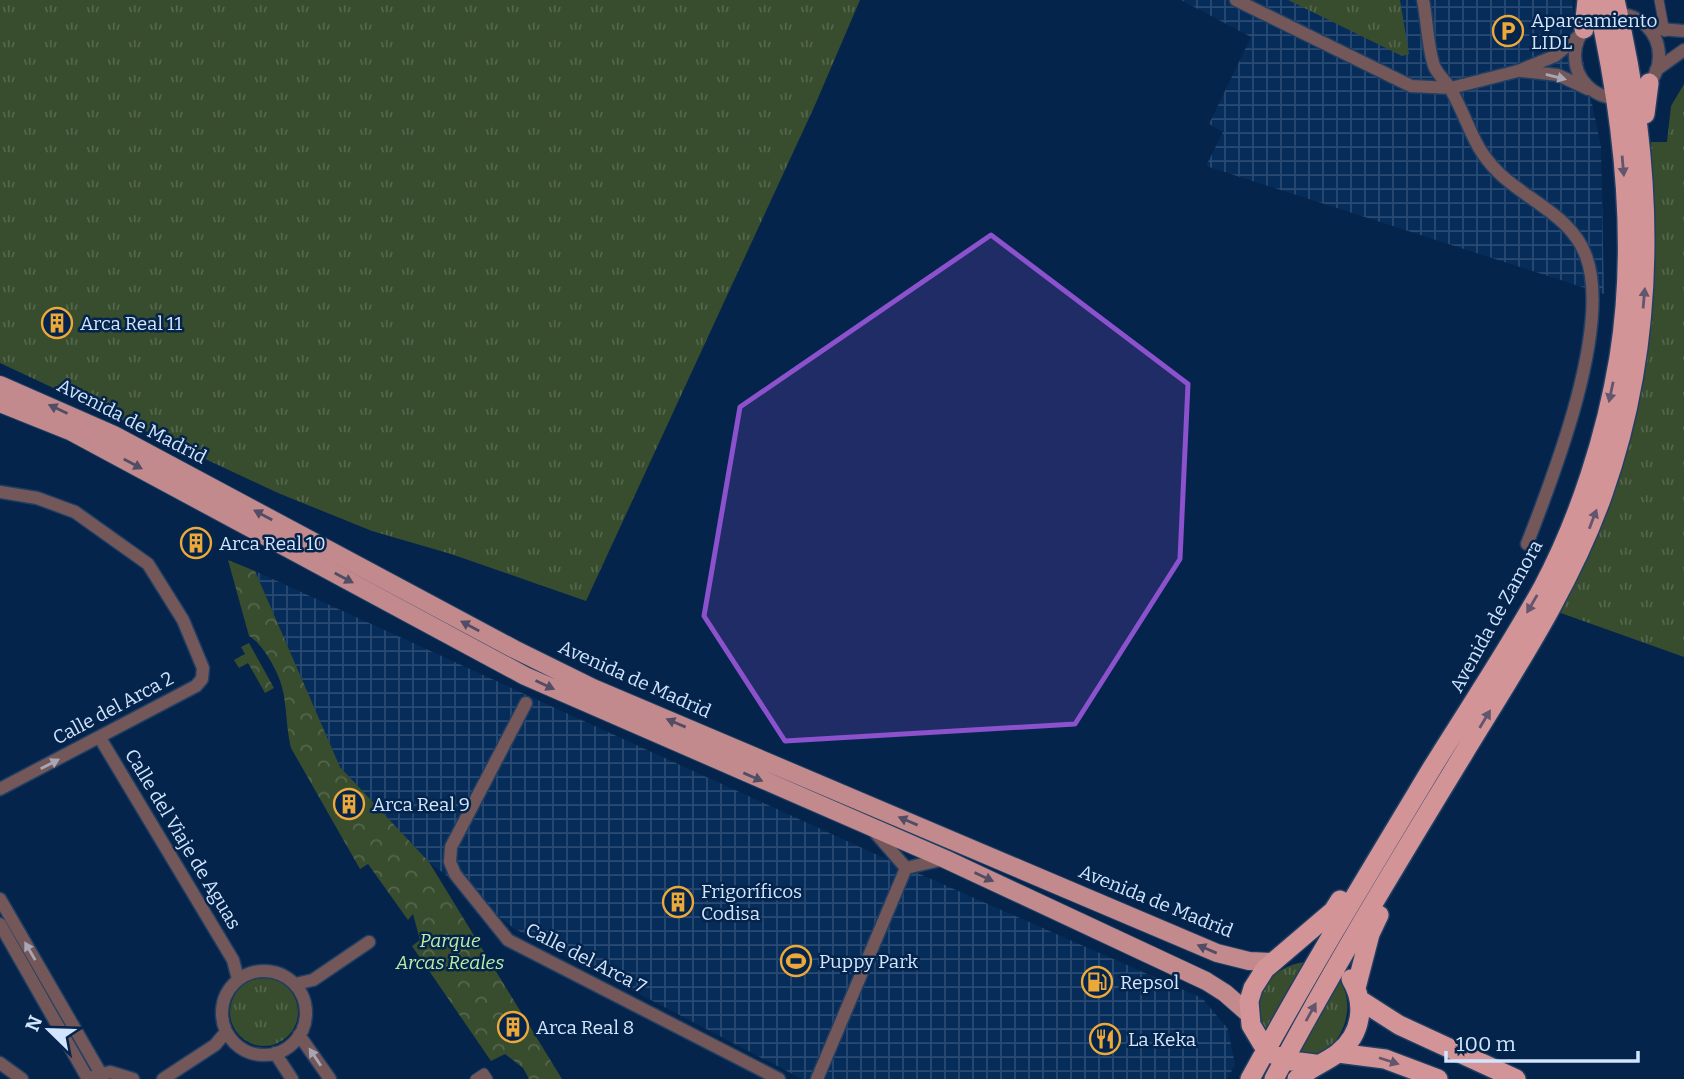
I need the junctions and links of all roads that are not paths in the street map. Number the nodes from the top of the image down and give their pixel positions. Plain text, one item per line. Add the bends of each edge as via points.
1 (1236, 0) edge
2 (1423, 0) edge
3 (1587, 0) edge
4 (1659, 0) edge
5 (1619, 11) edge
6 (1583, 31) junction
7 (1665, 32) junction
8 (1684, 32) edge
9 (1684, 50) edge
10 (1518, 71) junction
11 (1647, 82) junction
12 (1451, 88) junction
13 (1602, 95) junction
14 (0, 385) edge
15 (0, 403) edge
16 (0, 492) edge
17 (1527, 544) dead end
18 (526, 702) dead end
19 (100, 738) junction
20 (1442, 771) junction
21 (0, 789) edge
22 (871, 827) junction
23 (945, 859) junction
24 (906, 868) junction
25 (0, 899) edge
26 (0, 924) edge
27 (369, 942) dead end
28 (1318, 954) junction
29 (1279, 959) junction
30 (1338, 964) junction
31 (243, 976) junction
32 (298, 990) junction
33 (1358, 994) junction
34 (1249, 1014) junction
35 (299, 1035) junction
36 (229, 1036) junction
37 (1266, 1049) junction
38 (275, 1053) junction
39 (1338, 1054) junction
40 (1283, 1060) junction
41 (0, 1063) edge
42 (1315, 1064) junction
43 (93, 1077) edge
44 (22, 1079) edge
45 (133, 1079) edge
46 (163, 1079) edge
47 (292, 1079) edge
48 (330, 1079) edge
49 (475, 1079) edge
50 (488, 1079) edge
51 (779, 1079) edge
52 (817, 1079) edge
53 (1250, 1079) edge
54 (1273, 1079) edge
55 (1297, 1079) edge
56 (1438, 1079) edge
57 (1516, 1079) edge

1 - 12 street via 1411,86
2 - 12 street via 1434,67
3 - 6 highway
4 - 7 street
5 - 6 street
5 - 7 street
5 - 11 highway, Avenida de Zamora
5 - 11 street via 1658,47
5 - 13 highway, Avenida de Zamora
6 - 10 street via 1555,56
6 - 13 street via 1575,65 1578,74
7 - 8 street
9 - 11 street
10 - 12 street
10 -> 13 street via 1558,75
11 - 13 street
20 -> 11 highway, Avenida de Zamora via 1556,600 1604,493 1638,359 1645,287 1641,139
12 - 17 street, Avenida de Zamora via 1477,148 1500,174 1569,229 1585,253 1594,284 1580,385 1560,459
13 -> 20 highway, Avenida de Zamora via 1619,131 1627,209 1627,285 1619,357 1605,420 1586,484 1544,585
29 -> 14 main road, Avenida de Madrid via 1249,961 1217,953 593,688 114,435
15 -> 22 main road, Avenida de Madrid via 119,456 525,677
16 - 19 street, Calle del Arca 2 via 37,498 75,512 148,564 183,620 203,668 196,686
18 - 51 street, Calle del Arca 7 via 451,847 455,874 508,940
21 -> 19 street, Calle del Arca 2
19 - 31 street, Calle del Viaje de Aguas
20 - 28 highway, Avenida de Zamora
20 - 29 highway via 1389,818 1333,911
20 - 30 highway, Avenida de Zamora
20 - 33 highway via 1428,829 1370,934
22 - 23 main road, Avenida de Madrid
22 - 24 street
23 - 24 street
23 -> 34 main road, Avenida de Madrid via 1206,981
24 - 52 street
43 -> 25 street
26 - 43 street
27 - 32 street
28 - 29 highway
28 - 30 highway
28 - 37 highway, Avenida de Zamora
29 - 34 highway via 1253,988
30 - 33 highway
40 -> 30 highway, Avenida de Zamora
31 - 32 street via 268,971
31 - 36 street via 223,1003
32 - 35 street via 305,1016
33 - 39 highway via 1353,1036
33 - 57 highway via 1399,1025
34 - 37 highway via 1255,1035
35 - 38 street
48 -> 35 street
36 - 38 street via 252,1053
36 - 46 street
37 - 40 highway
37 - 53 highway, Avenida de Zamora
38 - 47 street
39 - 42 highway
39 -> 56 highway via 1385,1059
40 - 42 highway
40 - 54 highway, Avenida de Zamora
41 - 44 street
42 - 55 highway
43 - 45 street via 122,1074
49 - 50 street via 484,1073

